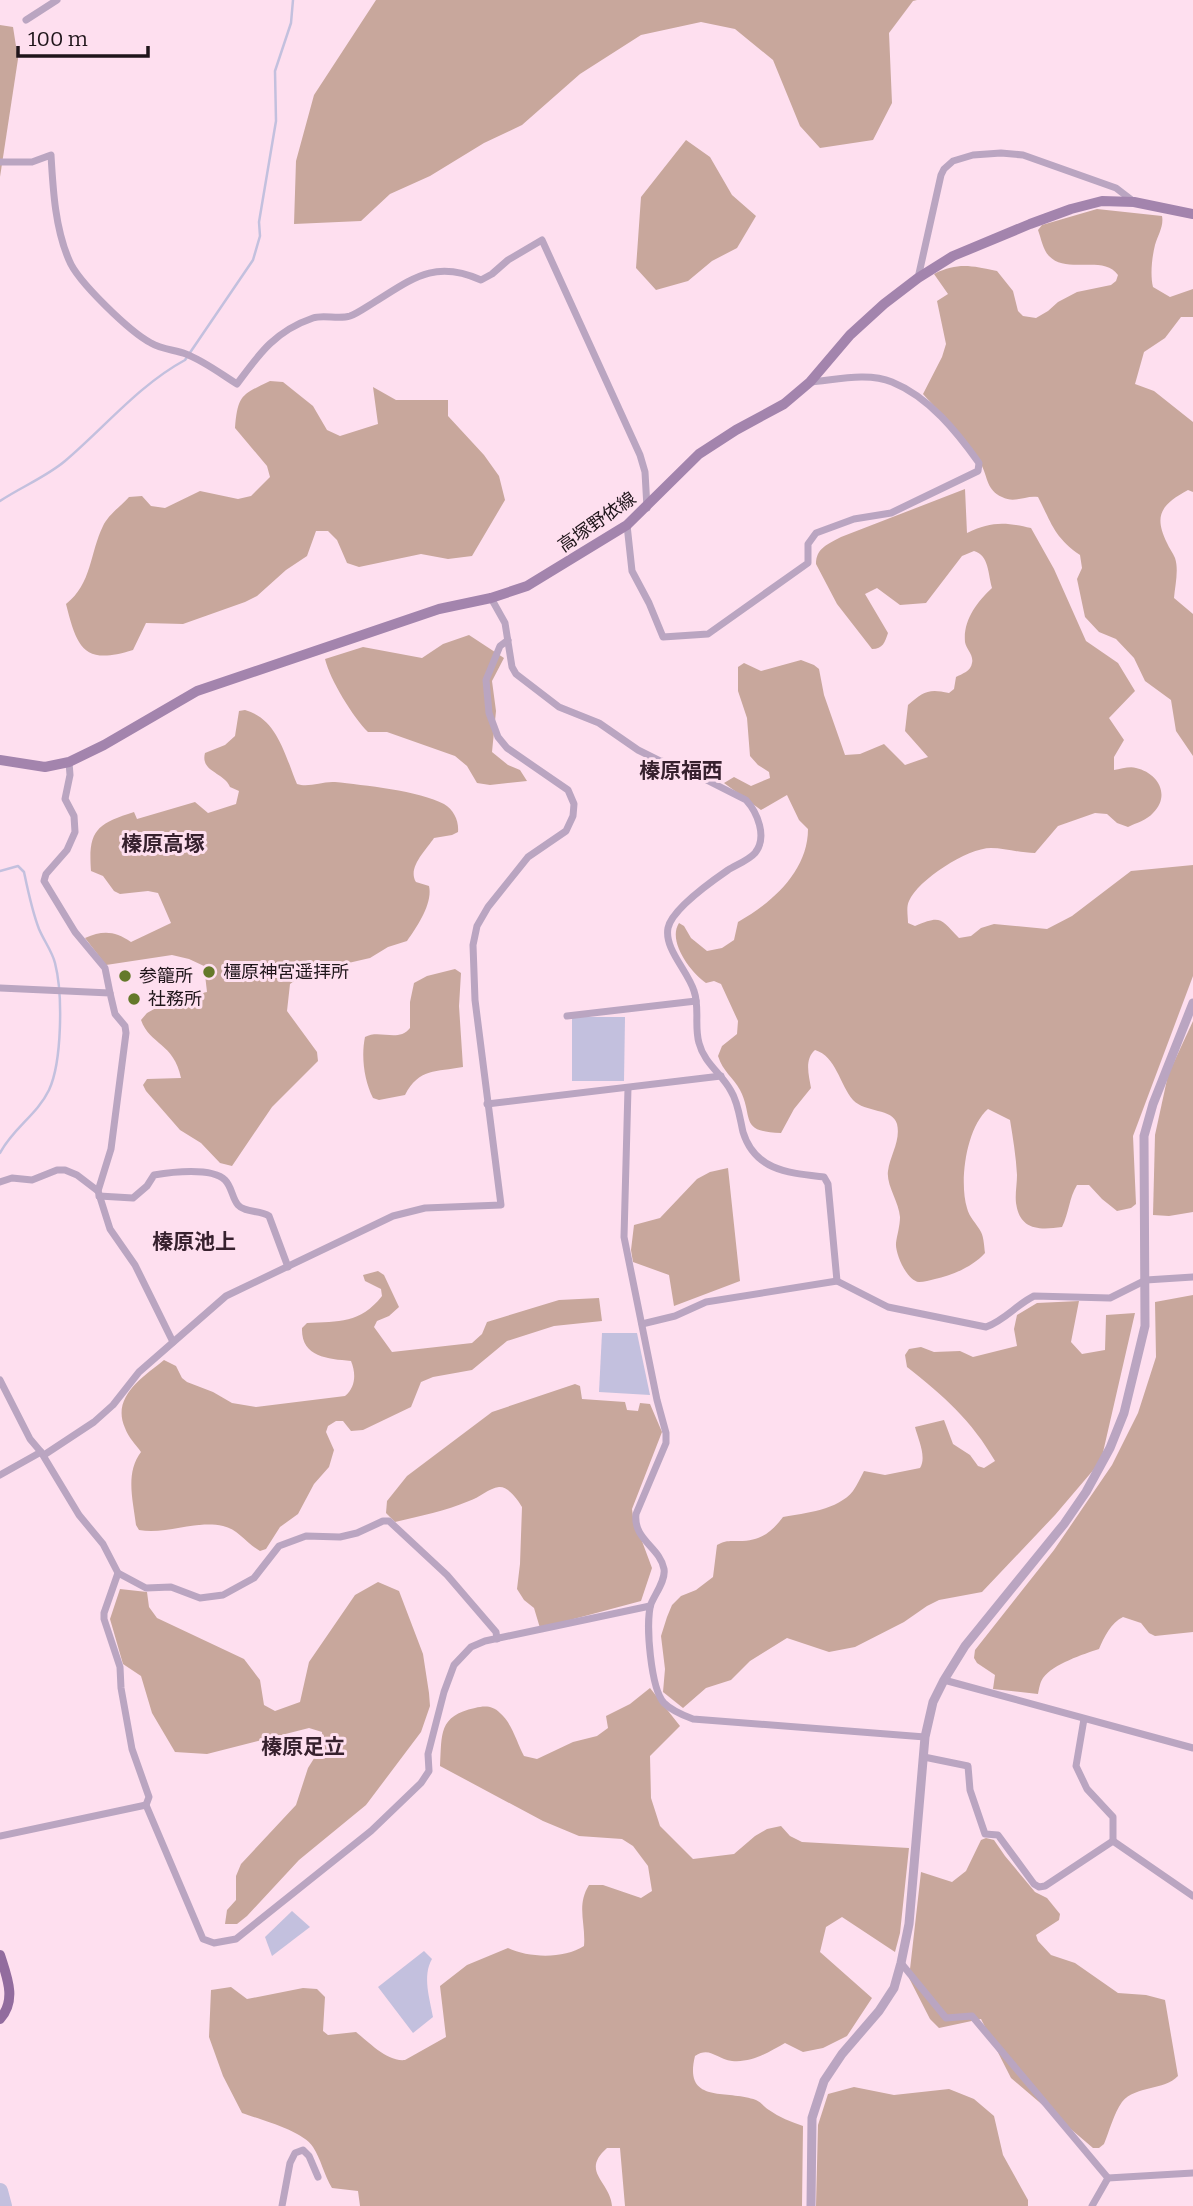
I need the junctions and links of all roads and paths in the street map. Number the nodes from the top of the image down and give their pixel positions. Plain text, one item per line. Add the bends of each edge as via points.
1 (57, 0) edge
2 (26, 20) dead end
3 (0, 162) edge
4 (1134, 202) junction
5 (1193, 214) edge
6 (918, 278) junction
7 (810, 382) junction
8 (647, 508) junction
9 (627, 525) junction
10 (491, 598) junction
11 (508, 639) junction
12 (0, 760) edge
13 (69, 762) junction
14 (0, 988) edge
15 (110, 993) junction
16 (696, 1001) junction
17 (1193, 1003) edge
18 (567, 1016) dead end
19 (721, 1076) junction
20 (628, 1088) junction
21 (486, 1104) junction
22 (0, 1182) edge
23 (99, 1194) junction
24 (288, 1267) junction
25 (1193, 1277) edge
26 (1146, 1280) junction
27 (838, 1281) junction
28 (642, 1324) junction
29 (173, 1342) junction
30 (0, 1380) edge
31 (42, 1453) junction
32 (0, 1475) edge
33 (118, 1573) junction
34 (650, 1606) junction
35 (498, 1639) junction
36 (944, 1679) junction
37 (1084, 1719) junction
38 (925, 1737) junction
39 (1193, 1748) edge
40 (924, 1757) junction
41 (146, 1805) junction
42 (0, 1836) edge
43 (1113, 1841) junction
44 (1193, 1896) edge
45 (0, 1955) edge
46 (901, 1964) junction
47 (0, 2019) edge
48 (1193, 2173) edge
49 (317, 2177) dead end
50 (1108, 2178) junction
51 (282, 2206) edge
52 (811, 2206) edge
53 (1093, 2206) edge

1 - 2 street
3 - 8 street via 32,162 51,155 55,199 70,263 133,331 237,384 265,346 314,317 349,317 417,276 439,270 481,279 542,240 640,454
4 - 5 main road, 高塚野依線
4 - 6 main road, 高塚野依線 via 1102,201 1071,209 953,256
4 - 6 street via 1116,188 1023,155 960,158 941,175
6 - 7 main road, 高塚野依線 via 850,335
7 - 8 main road, 高塚野依線 via 784,404 699,454
7 - 9 street via 890,381 929,404 979,463 978,471 891,513 854,519 816,533 808,544 808,563 708,634 663,637 632,571
8 - 9 main road, 高塚野依線
9 - 10 main road, 高塚野依線 via 527,586
10 - 11 street
10 - 13 main road, 高塚野依線 via 439,609 197,691
11 - 16 street via 516,674 541,695 599,723 638,750 746,800 755,810 761,830 755,853 675,913 668,926 668,939
11 - 21 street via 500,646 486,680 489,713 498,737 568,790 574,804 566,831 528,857 477,926 475,1000
12 - 13 main road, 高塚野依線 via 44,767
13 - 15 street via 65,799 74,816 75,832 44,881 75,932 105,968
14 - 15 street
15 - 23 street via 126,1033 111,1149
16 - 18 street
16 - 19 street via 700,1047
17 - 26 street via 1144,1136
19 - 20 street
19 - 27 street via 733,1093 747,1145 767,1166 824,1177 828,1184
20 - 21 street
20 - 28 street via 624,1237
21 - 24 street via 501,1205 425,1208 393,1216
22 - 23 street via 32,1180 57,1170 77,1175
23 - 24 street via 133,1198 154,1175 169,1172 218,1176 226,1181 239,1206 269,1216
23 - 29 street via 110,1229 135,1265
24 - 29 street via 226,1296
25 - 26 street
26 - 27 street via 1110,1298 1034,1296 986,1327 888,1307
26 - 36 street via 1145,1326 1124,1413 1110,1448 1064,1524 965,1646
27 - 28 street via 706,1303
28 - 34 street via 666,1433 635,1524 665,1573
29 - 31 street via 103,1414
30 - 31 street
31 - 32 street
31 - 33 street
33 - 35 street via 146,1588 171,1587 200,1598 223,1595 254,1578 279,1546 306,1536 358,1533 388,1521 447,1576
33 - 41 street via 104,1619 120,1667 132,1749 149,1797
34 - 35 street
34 - 38 street via 648,1632 657,1689 663,1702 678,1714 693,1719
35 - 41 street via 471,1647 454,1665 428,1754 429,1771 421,1783 371,1831 236,1939 214,1943 203,1939
36 - 37 street
36 - 38 street
37 - 39 street
37 - 43 street via 1076,1766 1087,1789 1113,1817
38 - 40 street
40 - 43 street via 968,1766 970,1790 985,1834 998,1835 1034,1884 1045,1886
40 - 46 street via 909,1924
41 - 42 street
43 - 44 street
45 - 47 main road via 10,1995
46 - 50 street via 946,2018 972,2016
46 - 52 street via 894,1988 879,2011 824,2081 812,2118
48 - 50 street
49 - 51 street via 309,2156 303,2150 295,2153
50 - 53 street

